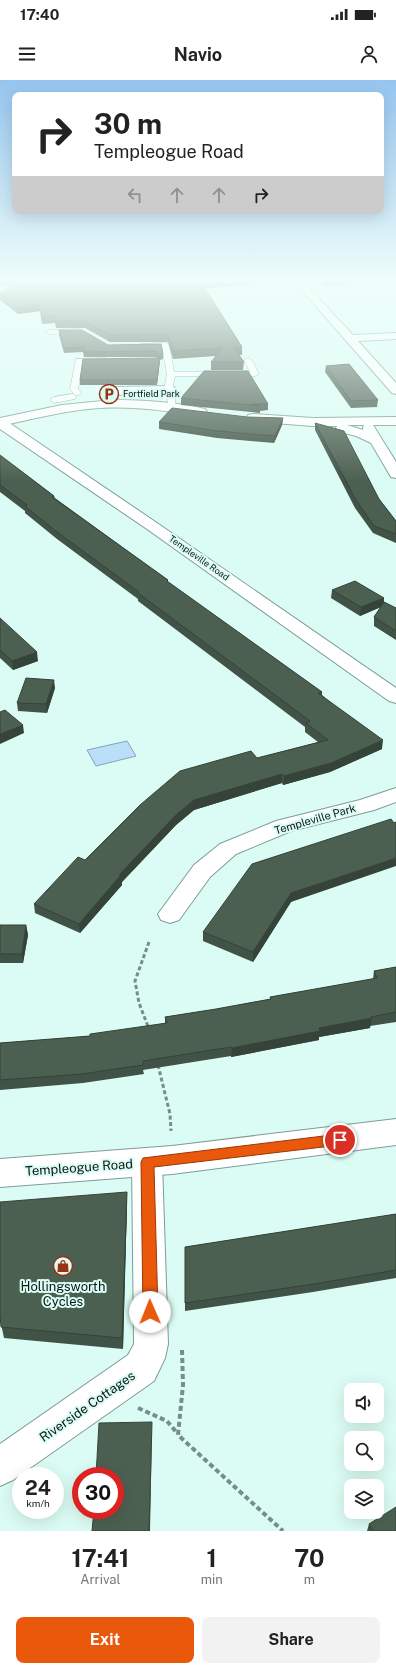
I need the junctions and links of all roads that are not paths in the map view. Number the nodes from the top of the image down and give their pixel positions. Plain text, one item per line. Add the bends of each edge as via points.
1 (165, 347) edge
2 (357, 347) edge
3 (109, 360) edge
4 (248, 360) dead end
5 (171, 374) junction
6 (155, 390) junction
7 (170, 390) junction
8 (396, 390) edge
9 (104, 392) dead end
10 (79, 397) junction
11 (54, 400) dead end
12 (166, 407) junction
13 (213, 414) edge
14 (242, 417) edge
15 (396, 421) edge
16 (0, 422) edge
17 (313, 422) junction
18 (366, 422) junction
19 (376, 440) junction
20 (396, 474) edge
21 (396, 697) edge
22 (396, 795) edge
23 (170, 914) dead end
24 (396, 1132) edge
25 (148, 1162) junction
26 (0, 1173) edge
27 (0, 1467) edge

1 - 5 lane
2 - 8 street
3 - 10 lane via 79,361 74,389
4 - 5 lane via 254,374
5 - 7 lane
6 - 7 street
6 - 9 street
6 - 12 street
7 - 12 lane
10 - 11 lane
10 - 12 street via 101,404
10 - 16 street
12 - 13 street
14 - 17 street
15 - 18 street
16 - 21 street, Templeville Road
17 - 18 street
17 - 19 street via 361,433
18 - 19 street
19 - 20 street
22 - 23 street, Templeville Park via 284,826 228,849 202,870
24 - 25 street, Templeogue Road
25 - 26 street, Templeogue Road
25 - 27 street, Riverside Cottages via 151,1344 147,1358 141,1368

